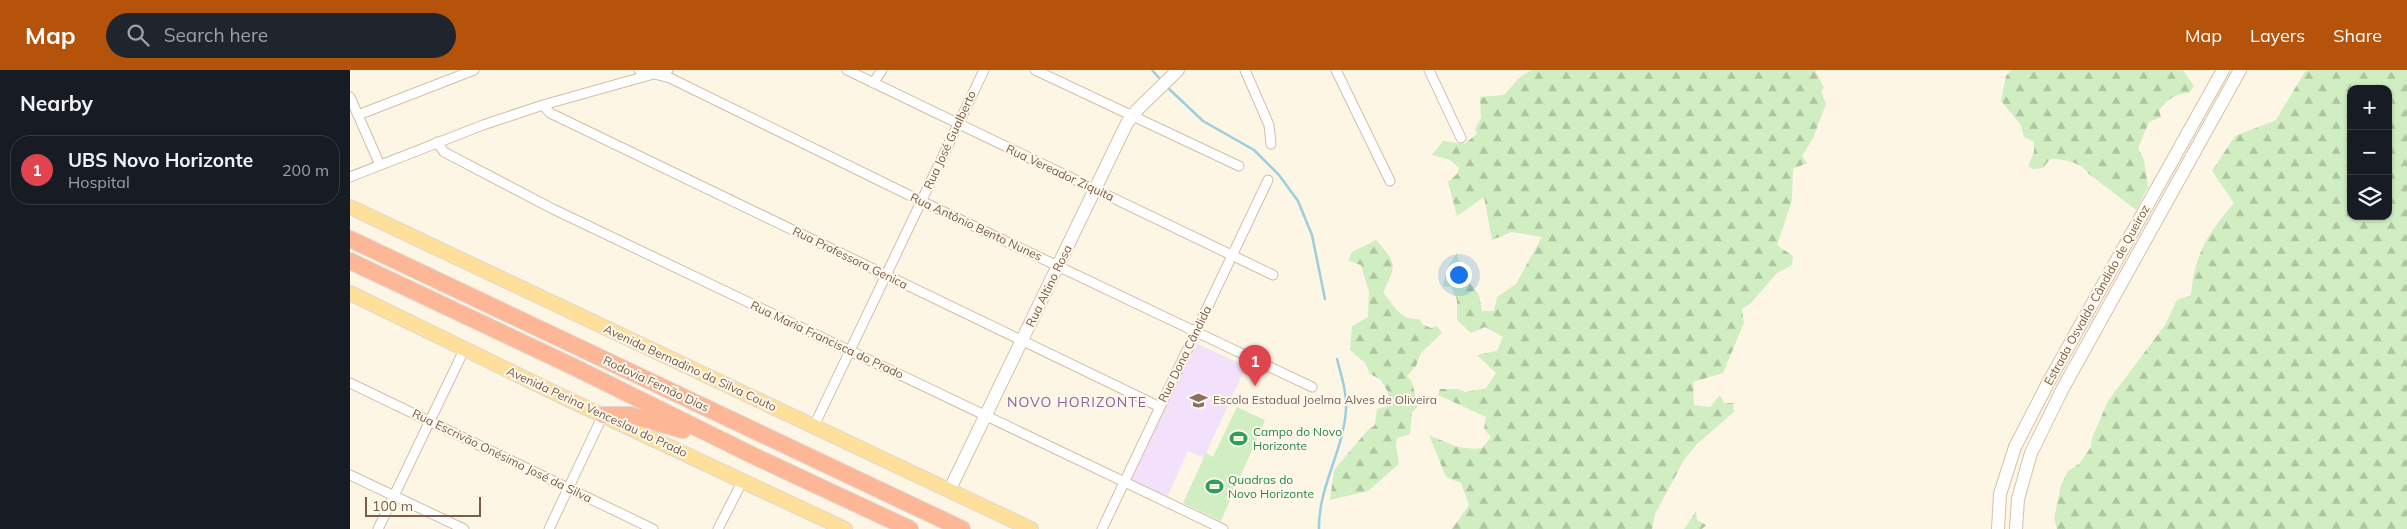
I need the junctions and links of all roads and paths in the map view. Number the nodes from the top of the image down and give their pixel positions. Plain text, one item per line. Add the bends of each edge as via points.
1 (474, 70) edge
2 (639, 70) edge
3 (668, 70) edge
4 (847, 70) edge
5 (882, 70) edge
6 (984, 70) edge
7 (1035, 70) edge
8 (1244, 70) edge
9 (1336, 70) edge
10 (1429, 70) edge
11 (2223, 70) edge
12 (2240, 70) edge
13 (1175, 72) edge
14 (655, 74) junction
15 (873, 83) junction
16 (350, 97) edge
17 (543, 105) junction
18 (358, 115) junction
19 (1132, 116) junction
20 (958, 125) junction
21 (1461, 138) dead end
22 (437, 142) junction
23 (1271, 144) dead end
24 (380, 165) junction
25 (1239, 166) dead end
26 (350, 177) edge
27 (1268, 180) dead end
28 (1390, 181) dead end
29 (1095, 189) junction
30 (921, 201) junction
31 (350, 208) edge
32 (350, 239) edge
33 (1232, 255) junction
34 (350, 261) edge
35 (1058, 266) junction
36 (1273, 275) dead end
37 (886, 276) junction
38 (350, 293) edge
39 (1196, 332) junction
40 (1022, 340) junction
41 (464, 350) junction
42 (850, 351) junction
43 (350, 382) edge
44 (1312, 387) dead end
45 (1160, 406) junction
46 (603, 415) junction
47 (986, 415) junction
48 (429, 421) junction
49 (814, 426) junction
50 (754, 456) junction
51 (350, 475) edge
52 (743, 480) junction
53 (1124, 482) junction
54 (568, 488) junction
55 (949, 491) junction
56 (395, 495) junction
57 (459, 528) edge
58 (378, 529) edge
59 (549, 529) edge
60 (653, 529) edge
61 (718, 529) edge
62 (844, 529) edge
63 (910, 529) edge
64 (962, 529) edge
65 (1031, 529) edge
66 (1102, 529) edge
67 (1223, 529) edge
68 (1998, 529) edge
69 (2016, 529) edge

1 - 18 street
2 - 14 street, Rua Antônio Bento Nunes
3 - 14 street
4 - 15 street, Rua Vereador Ziquita
5 - 15 street
6 - 20 street, Rua José Gualberto
7 - 19 street
8 - 23 street via 1269,125
9 - 28 street
10 - 21 street
11 - 68 main road, Estrada Osvaldo Cândido de Queiroz via 2015,447 2000,494
12 - 69 main road, Estrada Osvaldo Cândido de Queiroz via 2058,398 2031,454 2018,499
13 - 19 main road, Rua Altino Rosa
14 - 17 street
14 - 30 street, Rua Antônio Bento Nunes via 670,78
15 - 20 street, Rua Vereador Ziquita
16 - 18 street
17 - 22 street
17 - 37 street, Rua Professora Genica via 550,113
18 - 24 street
19 - 25 street
19 - 29 main road, Rua Altino Rosa
20 - 29 street, Rua Vereador Ziquita
20 - 30 street, Rua José Gualberto
22 - 24 street
22 - 42 street, Rua Maria Francisca do Prado via 444,152 553,209
24 - 26 street
27 - 33 street, Rua Dona Cândida
29 - 33 street, Rua Vereador Ziquita
29 - 35 main road, Rua Altino Rosa
30 - 35 street, Rua Antônio Bento Nunes
30 - 37 street, Rua José Gualberto
31 - 49 main road, Avenida Bernadino da Silva Couto
32 - 64 highway, Rodovia Fernão Dias
33 - 36 street, Rua Vereador Ziquita
33 - 39 street, Rua Dona Cândida
34 - 50 highway, Rodovia Fernão Dias
35 - 39 street, Rua Antônio Bento Nunes
35 - 40 main road, Rua Altino Rosa
37 - 40 street, Rua Professora Genica
37 - 42 street, Rua José Gualberto
38 - 41 main road, Avenida Perina Venceslau do Prado
39 - 44 street, Rua Antônio Bento Nunes
39 - 45 street, Rua Dona Cândida
40 - 45 street, Rua Professora Genica
40 - 47 main road, Rua Altino Rosa
41 - 46 main road, Avenida Perina Venceslau do Prado
41 - 48 street
42 - 47 street, Rua Maria Francisca do Prado
42 - 49 street, Rua José Gualberto
43 - 48 street, Rua Escrivão Onésimo José da Silva
45 - 53 street, Rua Dona Cândida
46 - 50 highway via 630,415 665,423
46 - 52 main road, Avenida Perina Venceslau do Prado
46 - 54 street
47 - 53 street, Rua Maria Francisca do Prado
47 - 55 main road, Rua Altino Rosa
48 - 54 street, Rua Escrivão Onésimo José da Silva
48 - 56 street
49 - 55 main road, Avenida Bernadino da Silva Couto
50 - 63 highway, Rodovia Fernão Dias
51 - 56 street
52 - 61 street
52 - 62 main road, Avenida Perina Venceslau do Prado
53 - 66 street, Rua Dona Cândida
53 - 67 street, Rua Maria Francisca do Prado
54 - 59 street
54 - 60 street, Rua Escrivão Onésimo José da Silva
55 - 65 main road, Avenida Bernadino da Silva Couto
56 - 57 street
56 - 58 street

